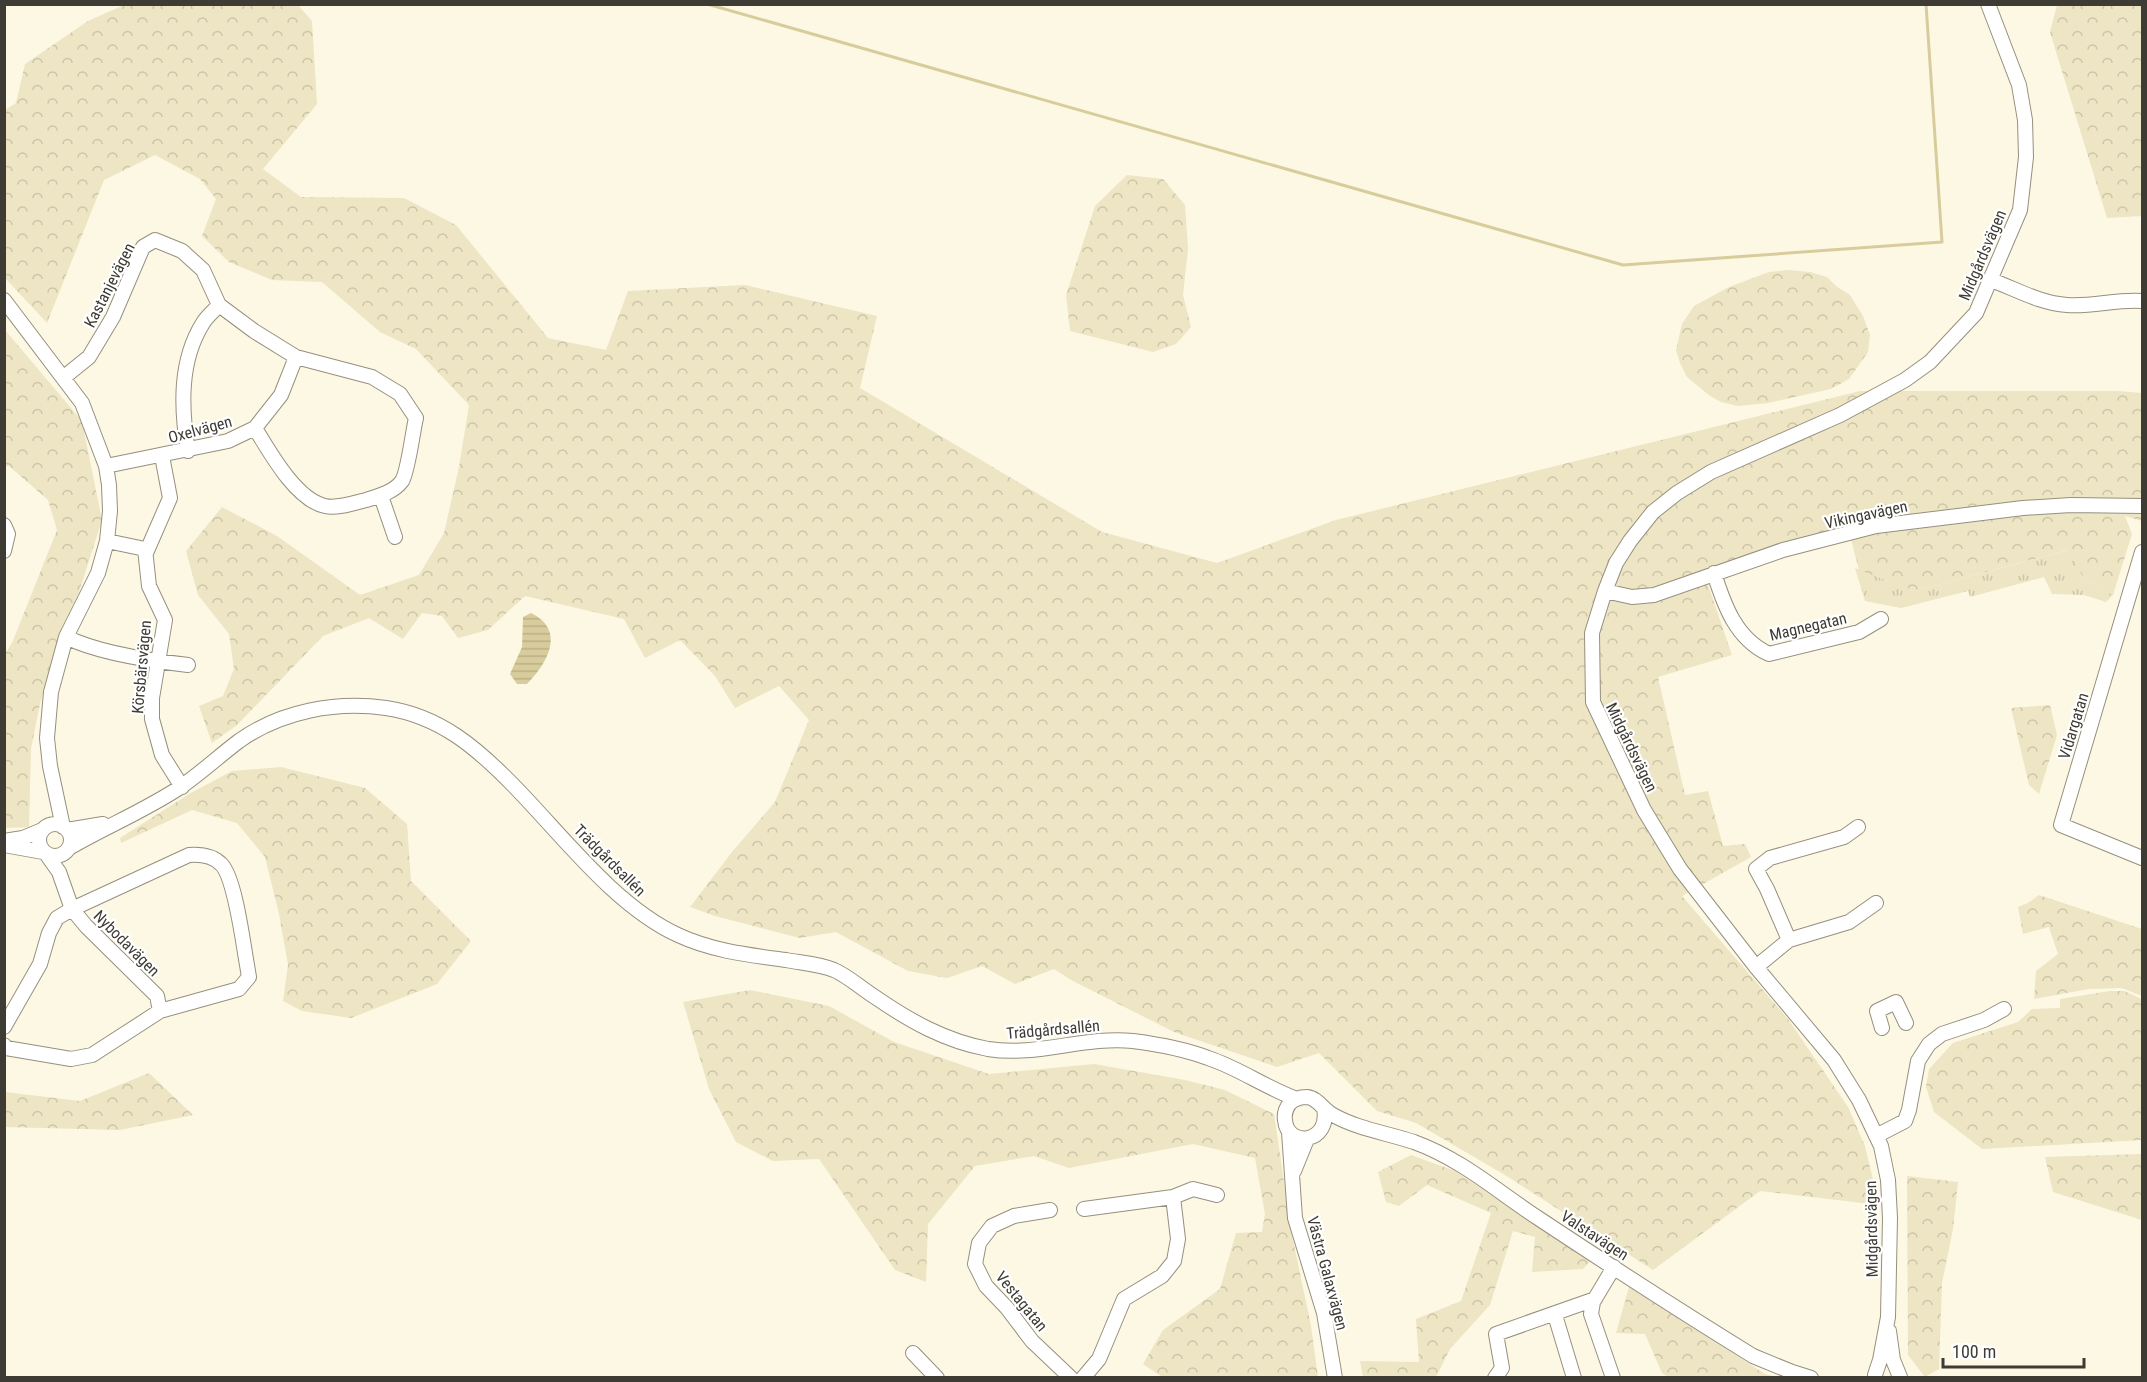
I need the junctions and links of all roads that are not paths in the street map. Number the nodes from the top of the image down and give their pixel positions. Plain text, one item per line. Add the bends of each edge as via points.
1 (1988, 4) edge
2 (1991, 280) junction
3 (4, 300) edge
4 (2142, 301) edge
5 (219, 305) junction
6 (296, 357) junction
7 (63, 378) junction
8 (255, 428) junction
9 (188, 451) junction
10 (162, 456) junction
11 (106, 466) junction
12 (381, 496) junction
13 (2142, 506) edge
14 (4, 525) edge
15 (395, 537) dead end
16 (107, 541) junction
17 (4, 551) edge
18 (146, 552) junction
19 (2142, 552) edge
20 (1714, 573) junction
21 (1605, 591) junction
22 (1881, 619) dead end
23 (66, 637) junction
24 (158, 662) junction
25 (188, 665) dead end
26 (50, 766) junction
27 (182, 787) junction
28 (121, 820) junction
29 (1858, 826) dead end
30 (65, 828) junction
31 (44, 829) junction
32 (4, 843) edge
33 (67, 850) junction
34 (45, 853) junction
35 (2142, 858) edge
36 (66, 890) junction
37 (1876, 903) dead end
38 (72, 909) junction
39 (1789, 940) junction
40 (1756, 968) junction
41 (2004, 1009) dead end
42 (160, 1011) junction
43 (1906, 1023) dead end
44 (4, 1027) edge
45 (1882, 1028) dead end
46 (5, 1047) edge
47 (1257, 1080) junction
48 (1297, 1099) junction
49 (1324, 1108) junction
50 (1284, 1114) junction
51 (1359, 1126) junction
52 (1323, 1128) junction
53 (1289, 1132) junction
54 (1876, 1136) junction
55 (1307, 1139) junction
56 (1292, 1176) junction
57 (1217, 1195) dead end
58 (1173, 1197) junction
59 (1084, 1209) dead end
60 (1050, 1210) dead end
61 (1614, 1268) junction
62 (1595, 1299) junction
63 (1555, 1315) junction
64 (1888, 1317) junction
65 (913, 1353) dead end
66 (930, 1375) edge
67 (1873, 1376) edge
68 (1071, 1377) edge
69 (1083, 1377) edge
70 (1335, 1377) edge
71 (1496, 1377) edge
72 (1574, 1377) edge
73 (1613, 1377) edge
74 (1811, 1377) edge
75 (1900, 1377) edge

1 - 2 street, Midgårdsvägen via 2019,85 2026,157 2020,210
2 - 4 street via 2025,296 2067,305
2 - 21 street, Midgårdsvägen via 1976,313 1930,362 1905,380 1840,415 1711,472 1653,512 1630,541
3 - 7 street
5 - 6 street, Kastanjevägen
5 - 7 street, Kastanjevägen via 203,270 182,251 155,240 143,247 113,317 89,357
5 - 9 street via 204,322 191,350 183,386
6 - 8 street, Oxelvägen via 281,394
6 - 12 street, Kastanjevägen via 372,377 400,394 416,418 404,480
7 - 11 street via 82,403
8 - 9 street, Oxelvägen via 228,441
8 - 12 street, Kastanjevägen via 291,481 325,506
9 - 10 street, Oxelvägen
10 - 11 street, Oxelvägen
10 - 18 street via 170,498
11 - 16 street via 110,485
12 - 15 street
13 - 20 street, Vikingavägen via 2023,508 1876,526
14 - 17 street via 8,534
16 - 18 street
16 - 23 street via 98,573
18 - 24 street, Körsbärsvägen via 149,586 165,620
19 - 35 street, Vidargatan via 2061,825
20 - 21 street, Vikingavägen via 1654,595 1632,597
20 - 22 street, Magnegatan via 1724,605 1747,641 1769,654 1859,632
21 - 40 street, Midgårdsvägen via 1592,633 1593,702 1644,810 1680,869
23 - 24 street
23 - 26 street via 51,692 47,738
24 - 25 street
24 - 27 street, Körsbärsvägen via 152,719 162,755
26 - 30 street
26 - 31 street via 50,807
27 - 28 street, Trädgårdsallén
27 - 47 street, Trädgårdsallén via 243,739 299,713 341,706 387,708 414,715 443,726 482,753 632,907 681,936 720,950 835,971 908,1020 948,1038 988,1049 1048,1049 1097,1041 1133,1041 1208,1057
28 - 30 street, Trädgårdsallén
28 - 33 street, Trädgårdsallén
29 - 39 street via 1844,837 1770,858 1756,869
30 - 31 street via 55,824
30 - 33 street via 71,838
31 - 32 street
31 - 34 street via 38,839
32 - 34 street
33 - 34 street via 56,856
33 - 36 street, Nybodavägen
34 - 36 street, Nybodavägen
36 - 38 street, Nybodavägen
37 - 39 street via 1849,922
38 - 42 street, Nybodavägen via 157,996
38 - 42 street via 189,855 209,856 221,864 229,878 249,976 239,989
38 - 44 street, Nybodavägen via 57,918 40,964
39 - 40 street
40 - 54 street, Midgårdsvägen via 1834,1060
41 - 54 street via 1942,1034 1929,1044 1918,1061 1905,1121
42 - 46 street via 92,1055 71,1059
43 - 45 street via 1896,1002 1877,1011
47 - 48 street, Trädgårdsallén
47 - 50 street, Trädgårdsallén via 1280,1104
48 - 49 street, Valstavägen via 1307,1097
48 - 50 street
49 - 51 street, Valstavägen
49 - 52 street
50 - 53 street
51 - 52 street, Valstavägen
51 - 61 street, Valstavägen via 1426,1146 1462,1163
52 - 55 street
53 - 55 street
53 - 56 street, Västra Galaxvägen
54 - 64 street, Midgårdsvägen via 1889,1199
55 - 56 street, Västra Galaxvägen
56 - 70 street, Västra Galaxvägen via 1295,1218 1324,1313
57 - 58 street via 1193,1189
58 - 59 street
58 - 69 street via 1178,1239 1174,1261 1162,1276 1125,1299 1099,1359
60 - 68 street, Vestagatan via 1014,1216 992,1226 979,1243 975,1264 986,1286 1032,1341
61 - 62 street
61 - 74 street, Valstavägen via 1753,1356
62 - 63 street
62 - 73 street via 1591,1314
63 - 71 street via 1496,1334 1502,1368
63 - 72 street
64 - 67 street, Midgårdsvägen
64 - 75 street, Midgårdsvägen via 1893,1360
65 - 66 street
67 - 75 street via 1883,1372

